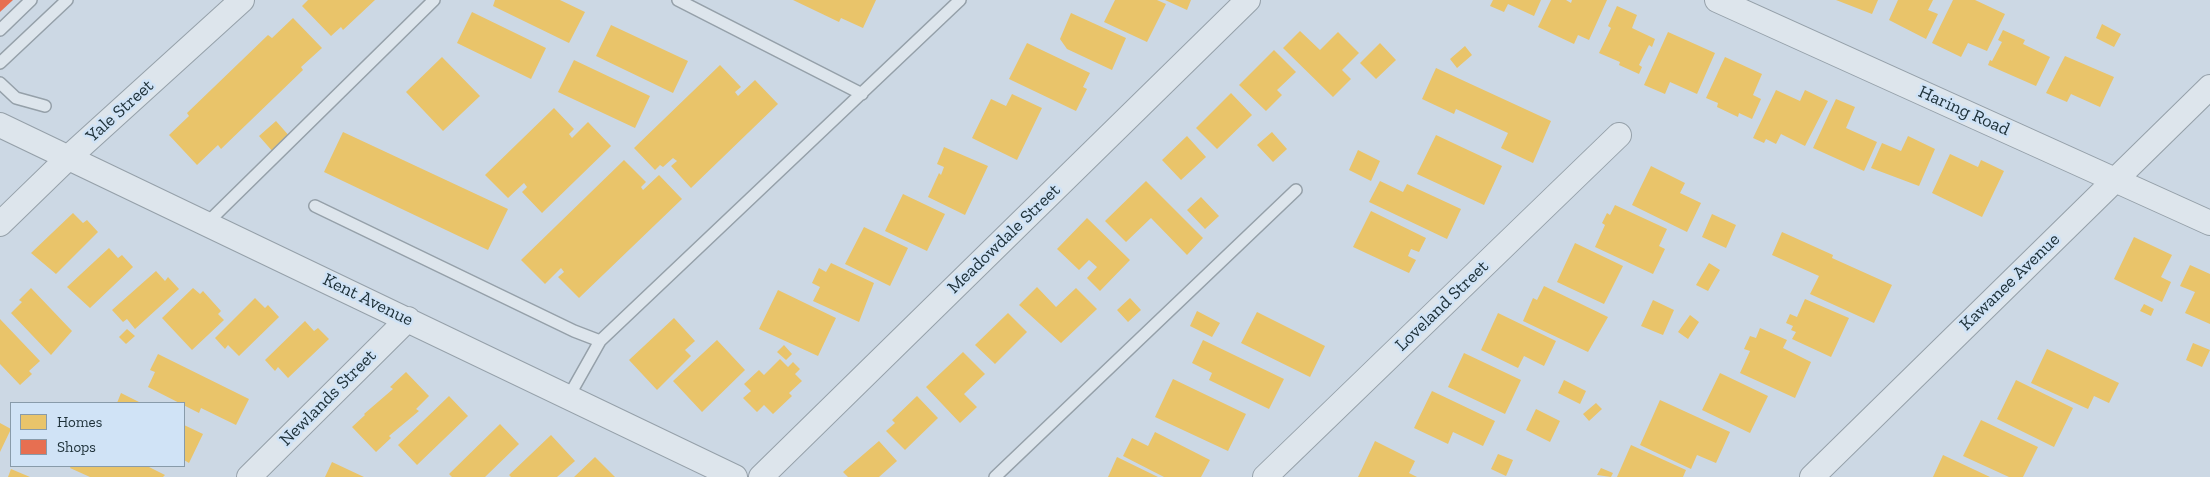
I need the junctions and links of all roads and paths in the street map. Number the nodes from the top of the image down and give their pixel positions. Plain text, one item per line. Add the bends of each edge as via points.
1 (31, 0) edge
2 (67, 0) edge
3 (242, 0) edge
4 (434, 0) edge
5 (678, 0) edge
6 (960, 0) edge
7 (1248, 0) edge
8 (1717, 0) edge
9 (0, 30) edge
10 (0, 63) edge
11 (0, 83) edge
12 (2210, 87) edge
13 (862, 94) junction
14 (44, 106) dead end
15 (0, 125) edge
16 (1619, 135) dead end
17 (69, 158) junction
18 (2114, 180) junction
19 (1296, 190) dead end
20 (316, 206) dead end
21 (207, 223) junction
22 (2210, 223) edge
23 (0, 224) edge
24 (408, 319) junction
25 (600, 341) junction
26 (569, 396) junction
27 (249, 477) edge
28 (736, 477) edge
29 (760, 477) edge
30 (995, 477) edge
31 (1265, 477) edge
32 (1812, 477) edge

1 - 9 lane
2 - 10 lane
3 - 17 street, Yale Street
4 - 21 lane
5 - 13 lane
6 - 13 lane
7 - 29 street, Meadowdale Street
8 - 18 street, Haring Road
11 - 14 lane via 16,98
12 - 18 street, Kawanee Avenue
13 - 25 lane
15 - 17 street, Kent Avenue
16 - 31 street, Loveland Street
17 - 21 street, Kent Avenue
17 - 23 street, Yale Street
18 - 22 street, Haring Road
18 - 32 street, Kawanee Avenue
19 - 30 lane
20 - 25 lane
21 - 24 street, Kent Avenue
24 - 26 street, Kent Avenue
24 - 27 street, Newlands Street
25 - 26 lane
26 - 28 street, Kent Avenue

